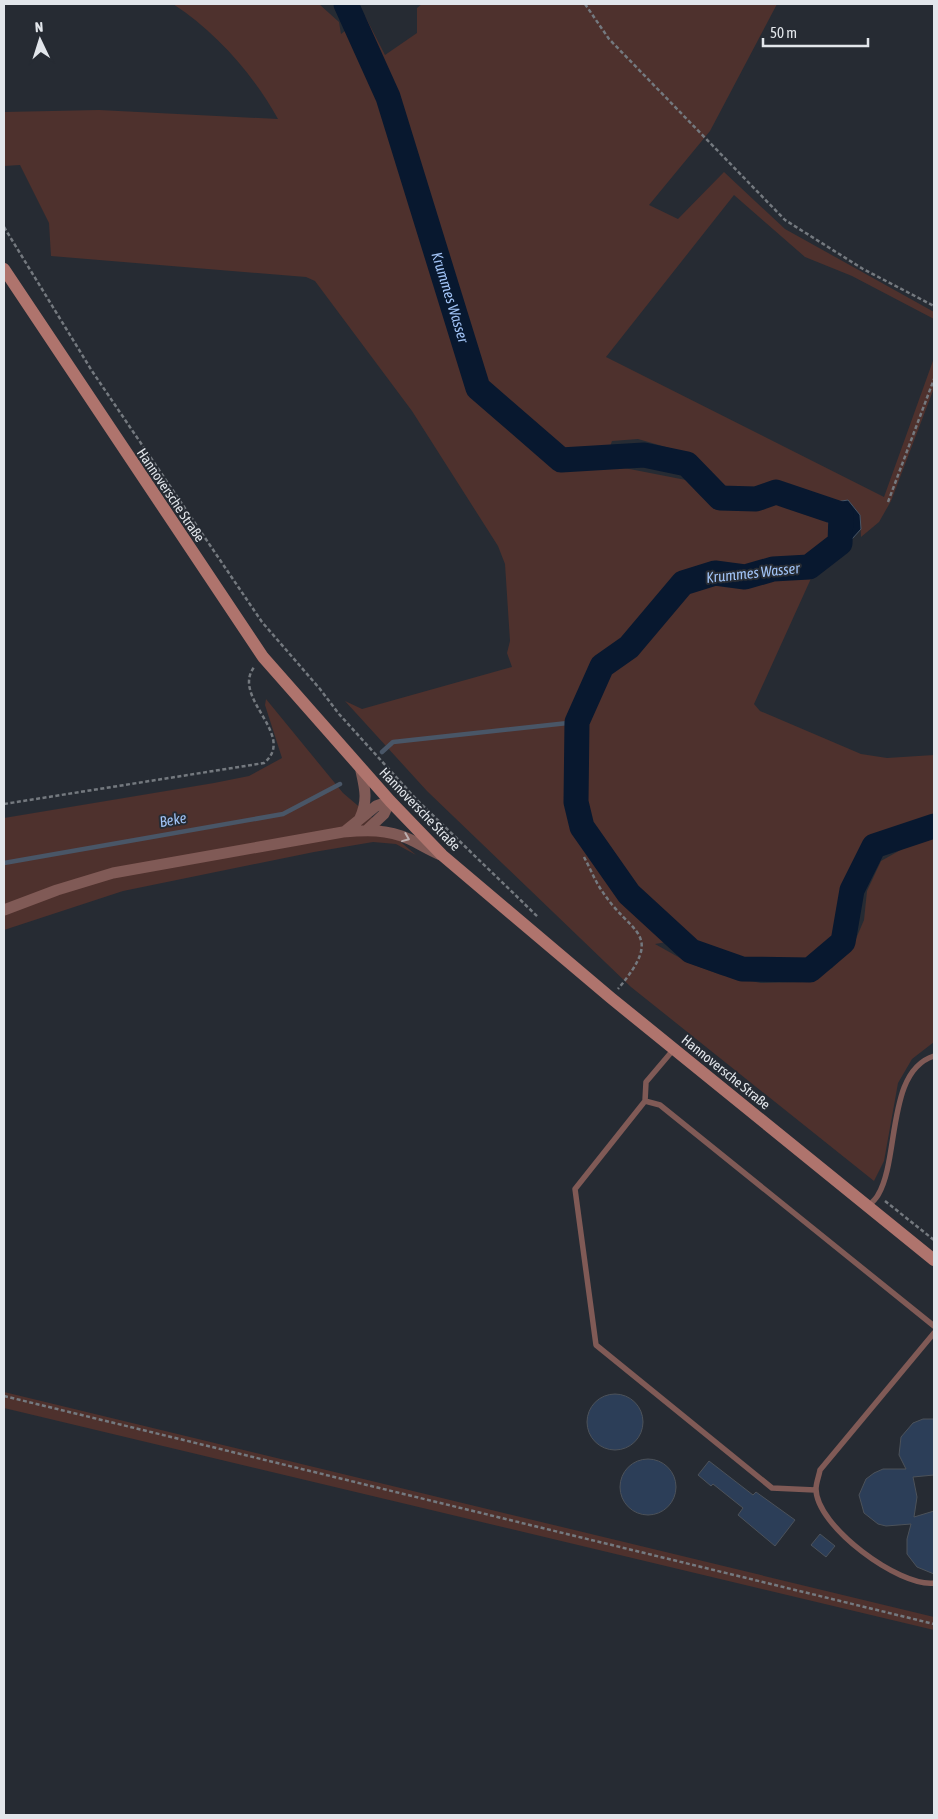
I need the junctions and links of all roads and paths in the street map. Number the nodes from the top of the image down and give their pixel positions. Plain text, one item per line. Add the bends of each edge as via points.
1 (585, 4) edge
2 (4, 227) edge
3 (4, 269) edge
4 (934, 306) edge
5 (934, 379) edge
6 (888, 502) dead end
7 (257, 664) dead end
8 (361, 771) junction
9 (390, 801) junction
10 (4, 804) edge
11 (359, 819) junction
12 (367, 830) junction
13 (343, 832) junction
14 (442, 855) junction
15 (584, 857) dead end
16 (4, 910) edge
17 (545, 923) dead end
18 (611, 982) dead end
19 (615, 993) junction
20 (626, 995) dead end
21 (674, 1049) junction
22 (934, 1056) edge
23 (645, 1101) junction
24 (878, 1196) junction
25 (868, 1207) junction
26 (934, 1240) edge
27 (934, 1260) edge
28 (934, 1326) edge
29 (934, 1333) edge
30 (4, 1396) edge
31 (816, 1490) junction
32 (934, 1583) edge
33 (934, 1624) edge

1 - 4 path via 609,39 785,220 863,269
2 - 17 path via 92,371 262,622 416,799
3 - 8 main road, Hannoversche Straße via 263,657
5 - 6 path
7 - 10 path via 249,674 248,687 273,738 275,750 264,763
8 - 9 main road, Hannoversche Straße
8 - 11 street via 366,800
9 - 11 street via 376,806
9 - 12 street via 384,814
9 - 14 main road, Hannoversche Straße
11 - 13 street
12 - 13 street
12 -> 14 street via 409,838
13 - 16 street via 113,873
14 - 19 main road, Hannoversche Straße
15 - 19 path via 602,892 636,928 642,942 641,954
18 - 19 path
19 - 20 path
19 - 21 main road, Hannoversche Straße
21 - 23 lane via 646,1082
21 - 25 main road, Hannoversche Straße
22 - 24 lane via 915,1069 905,1083 886,1175
23 - 28 lane via 660,1105
23 - 31 lane via 575,1189 596,1345 772,1488
24 - 25 lane
24 - 26 path
25 - 27 main road, Hannoversche Straße
29 - 31 lane via 820,1470
30 - 33 path
31 - 32 lane via 822,1506 841,1534 871,1559 902,1577

